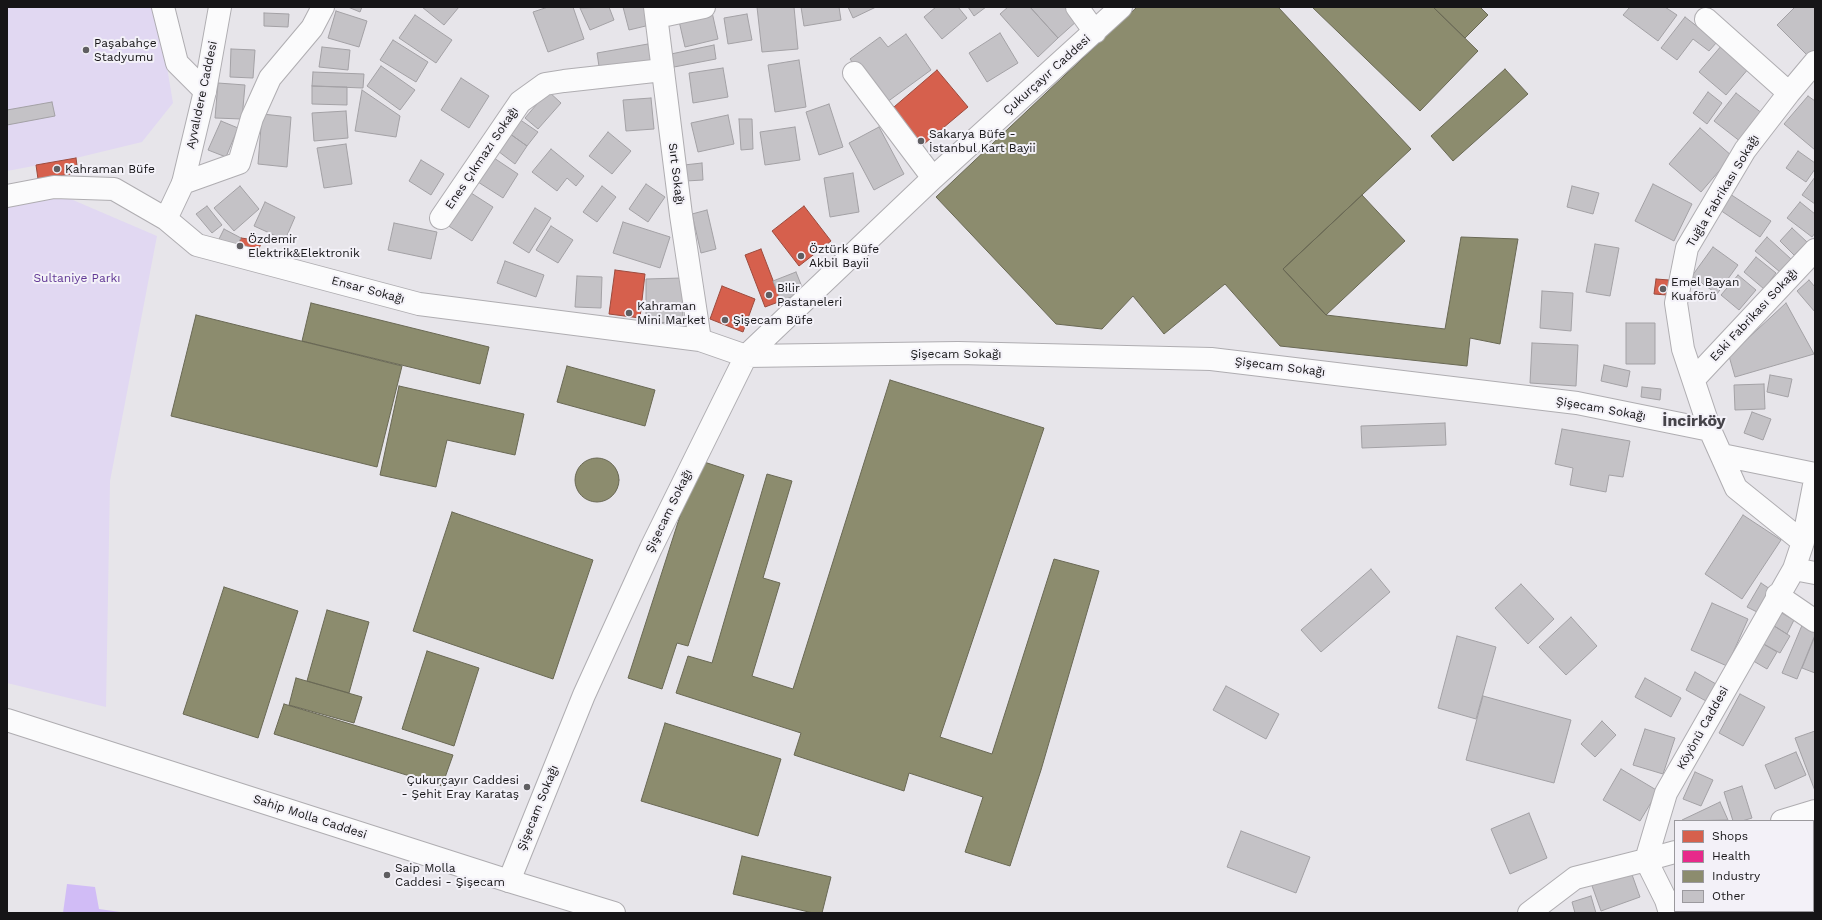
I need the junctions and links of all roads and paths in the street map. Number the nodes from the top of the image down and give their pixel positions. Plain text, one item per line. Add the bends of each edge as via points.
1 (163, 7) edge
2 (220, 7) edge
3 (323, 7) edge
4 (704, 7) edge
5 (1077, 7) edge
6 (1121, 7) edge
7 (656, 12) edge
8 (1706, 19) dead end
9 (1095, 32) junction
10 (1813, 69) edge
11 (663, 70) junction
12 (854, 73) dead end
13 (205, 91) junction
14 (1789, 93) junction
15 (933, 178) junction
16 (183, 183) junction
17 (7, 196) edge
18 (441, 218) dead end
19 (166, 219) junction
20 (1815, 250) edge
21 (700, 340) junction
22 (746, 356) junction
23 (1694, 379) junction
24 (1710, 430) junction
25 (1722, 455) junction
26 (1815, 474) edge
27 (1815, 480) edge
28 (1803, 542) junction
29 (1794, 569) junction
30 (1815, 573) edge
31 (1778, 596) junction
32 (1815, 621) edge
33 (7, 720) edge
34 (1815, 811) edge
35 (1785, 820) edge
36 (1674, 852) edge
37 (1646, 860) junction
38 (509, 882) junction
39 (614, 913) edge
40 (1529, 913) edge
41 (1670, 913) edge

1 - 13 street via 177,63
2 - 13 street, Ayvalıdere Caddesi
3 - 16 street via 312,28 270,78 252,118 239,163
4 - 7 street
5 - 9 street
6 - 9 street, Çukurçayır Caddesi
7 - 11 street, Sırt Sokağı
8 - 14 street
9 - 15 street, Çukurçayır Caddesi
10 - 14 street, Tuğla Fabrikası Sokağı
11 - 18 street, Enes Çıkmazı Sokağı via 545,84 520,102
11 - 21 street, Sırt Sokağı
12 - 15 street
13 - 16 street, Ayvalıdere Caddesi
14 - 23 street, Tuğla Fabrikası Sokağı via 1746,150 1688,248 1676,303 1683,349
15 - 22 street, Çukurçayır Caddesi
16 - 19 street, Ayvalıdere Caddesi
17 - 19 street, Ensar Sokağı via 54,187 114,189
19 - 21 street, Ensar Sokağı via 196,245 419,304
20 - 23 street, Eski Fabrikası Sokağı
21 - 22 street, Ensar Sokağı
22 - 24 street, Şişecam Sokağı via 958,353 1211,359 1577,403
22 - 38 street, Şişecam Sokağı via 651,548 584,696
23 - 24 street, Tuğla Fabrikası Sokağı
24 - 25 street
25 - 26 street
25 - 28 street via 1736,488
27 - 28 street, Köyönü Caddesi
28 - 29 street, Köyönü Caddesi
29 - 30 street
29 - 31 street, Köyönü Caddesi
31 - 32 street
31 - 37 street, Köyönü Caddesi via 1666,793
33 - 38 street, Sahip Molla Caddesi
34 - 35 street
36 - 37 street
37 - 40 street via 1575,878
37 - 41 street
38 - 39 street, Sahip Molla Caddesi

